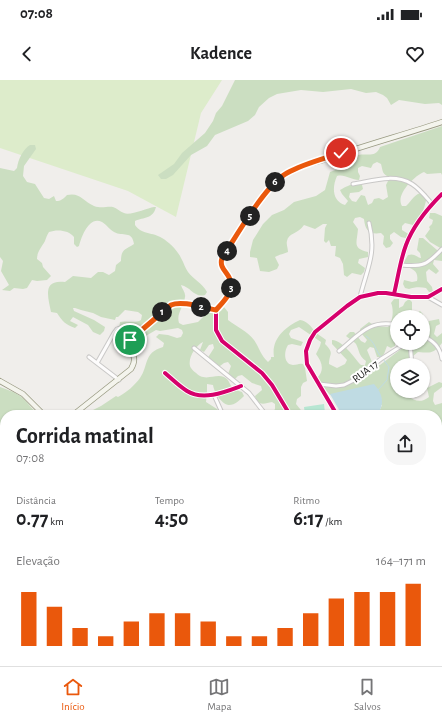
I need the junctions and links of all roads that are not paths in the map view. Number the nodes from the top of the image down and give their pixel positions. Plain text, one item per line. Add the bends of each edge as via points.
1 (442, 122) edge
2 (353, 184) dead end
3 (442, 194) edge
4 (432, 204) junction
5 (369, 223) dead end
6 (442, 249) edge
7 (401, 265) junction
8 (442, 289) edge
9 (394, 294) junction
10 (360, 297) junction
11 (428, 297) junction
12 (442, 305) edge
13 (216, 310) junction
14 (390, 324) edge
15 (120, 328) dead end
16 (430, 339) edge
17 (194, 348) dead end
18 (394, 350) edge
19 (339, 351) dead end
20 (89, 357) dead end
21 (442, 359) edge
22 (97, 363) junction
23 (165, 373) dead end
24 (119, 380) junction
25 (0, 381) edge
26 (319, 384) junction
27 (242, 386) junction
28 (214, 395) junction
29 (39, 410) edge
30 (80, 410) edge
31 (221, 410) edge
32 (262, 410) edge
33 (287, 410) edge
34 (334, 410) edge

1 - 13 main road via 341,153 295,169 283,176 267,192 222,258 222,267 231,284 226,298
2 - 4 street via 388,178 404,180 418,189
3 - 4 street
4 - 7 street via 412,233
5 - 10 street via 373,250
6 - 7 street via 428,262 418,266
7 - 9 street
8 - 11 street
9 - 10 street via 378,293
9 - 11 street
10 - 26 street via 316,332 310,340 306,352 308,364
11 - 12 street
13 - 24 main road via 182,303 171,305 130,340 135,363
13 - 33 street via 216,330 222,341 262,373
14 - 19 street via 379,323 366,328
15 - 22 street via 114,333
16 - 21 street via 440,350
17 - 27 street
18 - 26 street, RUA 17 via 344,385
20 - 22 street
22 - 24 street
23 - 28 street via 191,393
24 - 30 main road
25 - 29 main road via 22,394
26 - 34 street
27 - 28 street
27 - 32 street
28 - 31 street

